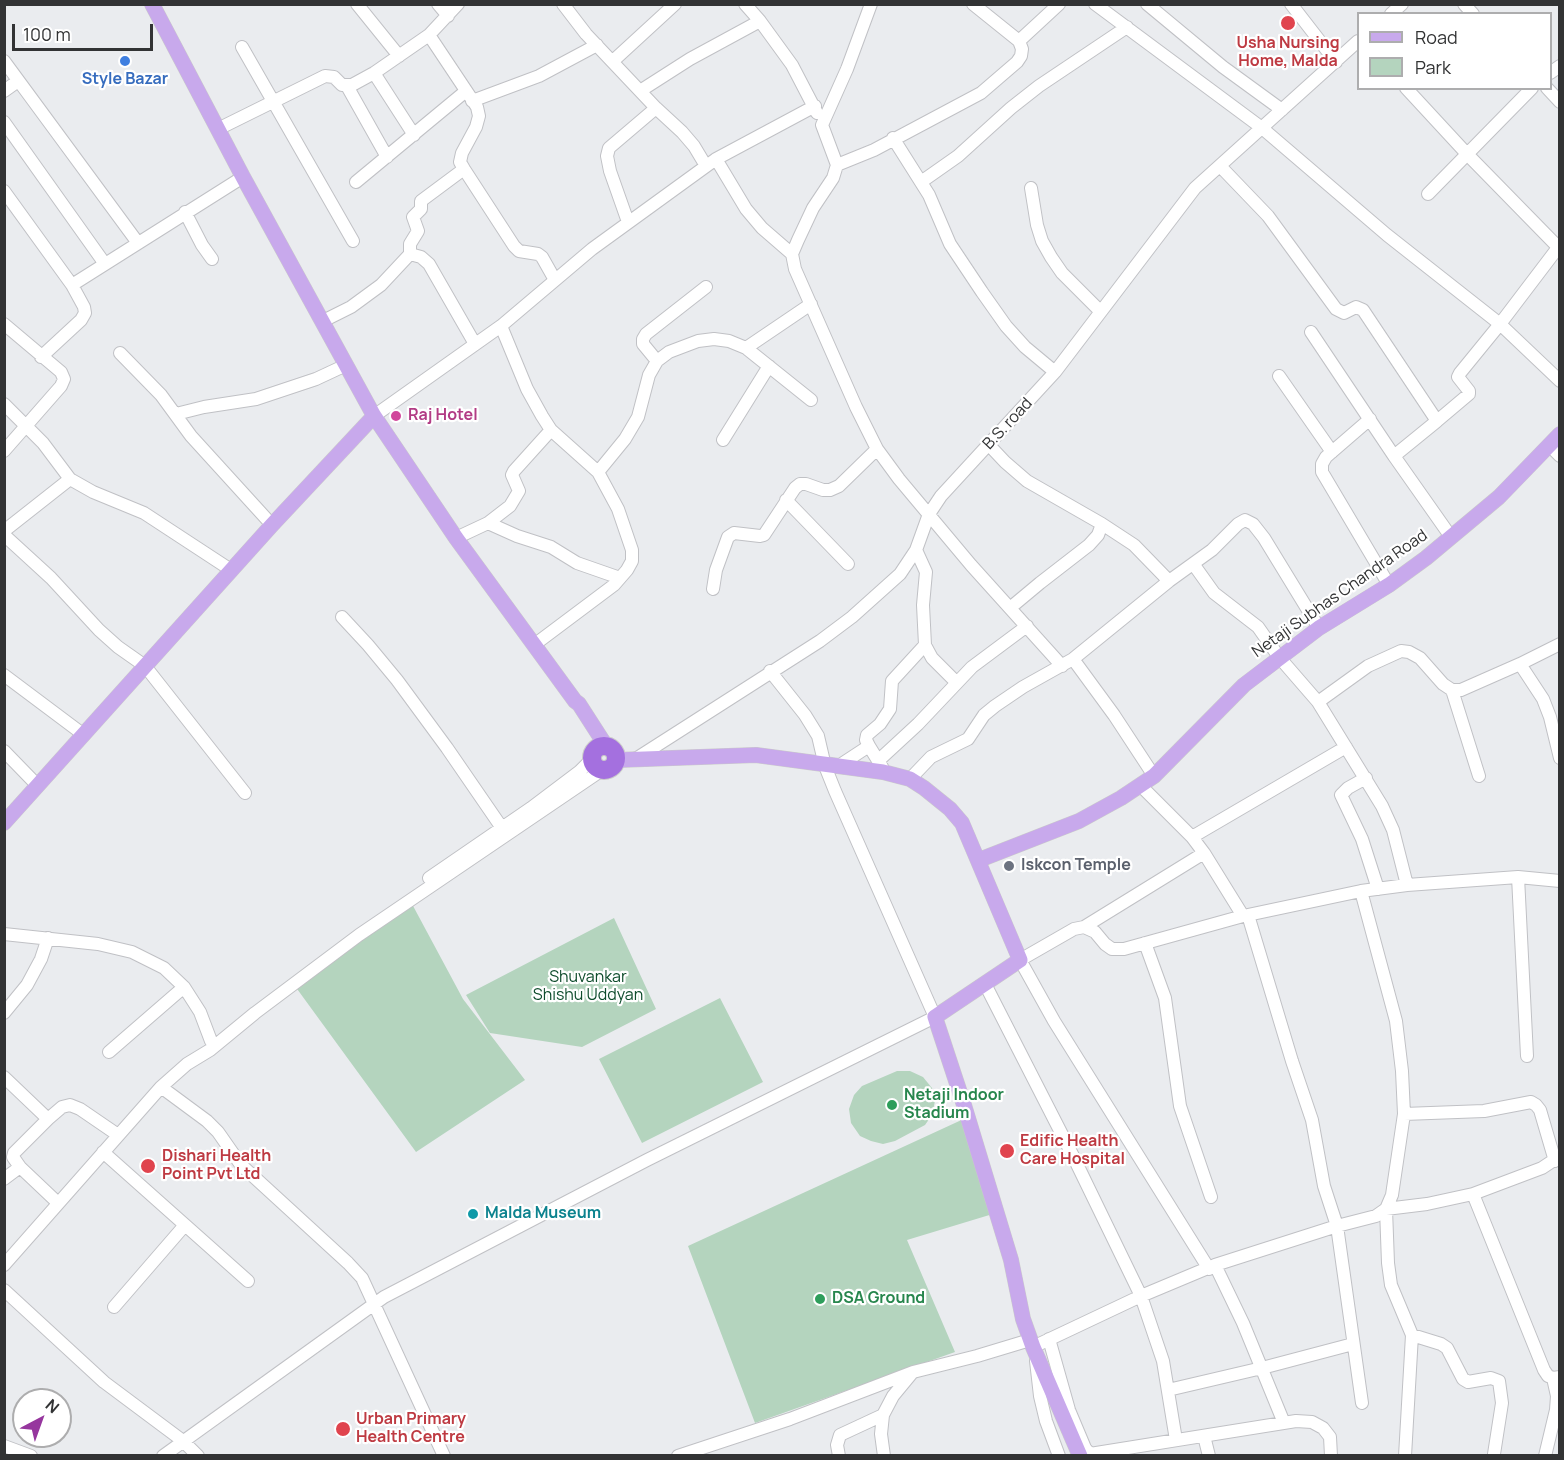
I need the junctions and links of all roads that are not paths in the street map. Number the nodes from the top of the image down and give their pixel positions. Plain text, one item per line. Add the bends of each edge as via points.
1 (152, 4) edge
2 (357, 4) edge
3 (438, 4) edge
4 (458, 4) edge
5 (563, 4) edge
6 (746, 4) edge
7 (871, 4) edge
8 (973, 4) edge
9 (1059, 4) edge
10 (1095, 4) edge
11 (1148, 4) edge
12 (1291, 4) edge
13 (668, 7) edge
14 (448, 16) junction
15 (760, 21) junction
16 (1126, 27) junction
17 (429, 35) junction
18 (1019, 41) junction
19 (1357, 43) edge
20 (597, 45) junction
21 (242, 47) dead end
22 (399, 56) junction
23 (4, 60) edge
24 (613, 61) junction
25 (1336, 62) junction
26 (374, 73) junction
27 (18, 81) junction
28 (347, 86) junction
29 (1408, 90) edge
30 (1530, 90) edge
31 (1549, 90) edge
32 (4, 91) edge
33 (640, 91) junction
34 (469, 96) junction
35 (272, 102) junction
36 (1560, 102) edge
37 (814, 105) junction
38 (656, 108) junction
39 (1282, 110) junction
40 (4, 122) edge
41 (822, 125) junction
42 (1262, 128) junction
43 (218, 129) junction
44 (414, 135) junction
45 (893, 138) junction
46 (1467, 154) junction
47 (387, 157) junction
48 (711, 163) junction
49 (837, 165) junction
50 (1220, 166) junction
51 (464, 169) junction
52 (243, 177) junction
53 (356, 182) dead end
54 (921, 182) junction
55 (1031, 188) dead end
56 (4, 191) edge
57 (1428, 194) dead end
58 (185, 212) junction
59 (628, 222) junction
60 (353, 241) dead end
61 (138, 243) junction
62 (1559, 246) edge
63 (410, 254) junction
64 (792, 254) junction
65 (212, 259) dead end
66 (105, 264) junction
67 (555, 280) junction
68 (72, 285) junction
69 (706, 287) dead end
70 (812, 304) junction
71 (1100, 311) junction
72 (323, 321) junction
73 (4, 324) edge
74 (1500, 324) junction
75 (501, 326) junction
76 (1311, 332) dead end
77 (475, 344) junction
78 (746, 348) junction
79 (120, 353) dead end
80 (41, 357) junction
81 (657, 361) junction
82 (346, 365) junction
83 (769, 366) junction
84 (1055, 372) junction
85 (1279, 376) dead end
86 (1560, 381) edge
87 (811, 400) dead end
88 (4, 404) edge
89 (176, 414) junction
90 (374, 416) junction
91 (1370, 419) junction
92 (1437, 421) junction
93 (26, 425) junction
94 (551, 430) junction
95 (723, 440) dead end
96 (989, 445) junction
97 (1556, 445) edge
98 (877, 448) junction
99 (4, 451) edge
100 (1332, 452) junction
101 (1394, 456) junction
102 (598, 472) junction
103 (70, 479) junction
104 (786, 500) junction
105 (929, 514) junction
106 (488, 523) junction
107 (1102, 524) junction
108 (272, 525) junction
109 (4, 533) edge
110 (1450, 537) junction
111 (456, 538) junction
112 (916, 550) junction
113 (848, 564) dead end
114 (1194, 565) junction
115 (231, 570) junction
116 (620, 578) junction
117 (1169, 581) junction
118 (1389, 585) junction
119 (714, 589) dead end
120 (1010, 608) junction
121 (342, 617) dead end
122 (1027, 626) junction
123 (1319, 628) junction
124 (1560, 644) edge
125 (534, 645) junction
126 (925, 645) junction
127 (1279, 657) junction
128 (1067, 662) junction
129 (1520, 664) junction
130 (145, 666) junction
131 (770, 671) junction
132 (4, 675) edge
133 (956, 682) junction
134 (1452, 690) junction
135 (1318, 702) junction
136 (84, 735) junction
137 (868, 746) junction
138 (1346, 747) junction
139 (4, 751) edge
140 (1560, 758) edge
141 (611, 759) junction
142 (831, 766) junction
143 (881, 766) junction
144 (1154, 776) junction
145 (1479, 777) dead end
146 (1366, 778) junction
147 (910, 779) junction
148 (1140, 785) junction
149 (38, 786) junction
150 (245, 793) dead end
151 (4, 823) edge
152 (501, 828) junction
153 (1192, 837) junction
154 (1204, 853) junction
155 (979, 860) junction
156 (1518, 877) junction
157 (1560, 881) edge
158 (1407, 885) junction
159 (1378, 889) junction
160 (1361, 891) junction
161 (1246, 916) junction
162 (1084, 927) junction
163 (4, 934) edge
164 (48, 938) junction
165 (1145, 943) junction
166 (1020, 960) junction
167 (985, 984) junction
168 (184, 987) junction
169 (4, 1013) edge
170 (935, 1017) junction
171 (211, 1041) junction
172 (109, 1052) dead end
173 (203, 1053) junction
174 (1527, 1056) dead end
175 (4, 1077) edge
176 (161, 1087) junction
177 (1404, 1114) junction
178 (48, 1119) junction
179 (118, 1135) junction
180 (103, 1152) junction
181 (1557, 1158) edge
182 (20, 1167) junction
183 (4, 1179) edge
184 (1473, 1194) junction
185 (1211, 1197) dead end
186 (58, 1203) junction
187 (1386, 1209) junction
188 (185, 1225) junction
189 (1337, 1226) junction
190 (4, 1265) edge
191 (1212, 1267) junction
192 (248, 1281) dead end
193 (4, 1290) edge
194 (1140, 1296) junction
195 (374, 1305) junction
196 (114, 1307) dead end
197 (1412, 1335) junction
198 (1049, 1339) junction
199 (1353, 1344) junction
200 (1033, 1347) junction
201 (1263, 1368) junction
202 (913, 1372) junction
203 (1556, 1378) edge
204 (1168, 1390) junction
205 (1362, 1403) dead end
206 (883, 1415) junction
207 (1284, 1423) junction
208 (1204, 1436) junction
209 (1176, 1440) junction
210 (183, 1441) junction
211 (4, 1446) edge
212 (1494, 1454) edge
213 (31, 1455) edge
214 (162, 1455) edge
215 (198, 1455) edge
216 (444, 1455) edge
217 (678, 1455) edge
218 (839, 1455) edge
219 (884, 1455) edge
220 (1059, 1455) edge
221 (1080, 1455) edge
222 (1209, 1455) edge
223 (1331, 1455) edge
224 (1405, 1455) edge
225 (1545, 1455) edge

1 - 43 main road
2 - 22 street
3 - 14 street
4 - 14 street
5 - 20 street
6 - 15 street
7 - 41 street
8 - 18 street
9 - 18 street
10 - 16 street
11 - 39 street
12 - 25 street
13 - 24 street
14 - 17 street
15 - 33 street via 690,58
15 - 37 street via 792,65
16 - 42 street
16 - 54 street via 1039,86 958,156
17 - 22 street
17 - 34 street
18 - 45 street via 1022,49 1017,63 981,93
19 - 25 street, B.S. road
20 - 24 street
20 - 34 street via 539,76
21 - 35 street
22 - 26 street
23 - 27 street
24 - 33 street
25 - 39 street, B.S. road
26 - 28 street
26 - 44 street
27 - 32 street
27 - 61 street
28 - 35 street via 325,76
28 - 47 street
29 - 46 street
30 - 46 street
31 - 36 street
33 - 38 street
34 - 44 street
34 - 51 street via 479,116 462,153 460,162
35 - 43 street
35 - 60 street
37 - 41 street
37 - 48 street
38 - 48 street
38 - 59 street via 609,148 607,156
39 - 42 street, B.S. road
40 - 66 street
41 - 49 street
42 - 50 street, B.S. road
42 - 74 street via 1387,235
43 - 52 main road
44 - 47 street
45 - 49 street
45 - 54 street
46 - 57 street
46 - 62 street
47 - 53 street
48 - 59 street
48 - 64 street via 762,228
49 - 64 street
50 - 71 street, B.S. road via 1195,188
50 - 92 street via 1268,216 1336,309 1344,313 1356,307 1363,310
51 - 63 street via 421,201 421,209 413,217 418,231 410,244
51 - 67 street via 514,246 542,257
52 - 58 street
52 - 72 main road
54 - 84 street via 950,244 1006,326
55 - 71 street via 1042,241 1062,273
56 - 68 street
58 - 61 street
58 - 65 street
59 - 67 street
61 - 66 street
62 - 74 street
63 - 72 street via 381,285
63 - 77 street via 421,256 429,264
64 - 70 street
66 - 68 street
67 - 75 street
68 - 80 street via 85,313
69 - 81 street via 646,334 643,344
70 - 78 street
70 - 98 street
71 - 84 street, B.S. road
72 - 82 main road
73 - 80 street
74 - 86 street
74 - 92 street via 1458,377 1469,394
75 - 77 street
75 - 94 street via 527,389
76 - 91 street
77 - 90 street
78 - 81 street via 729,341 698,341
78 - 83 street
79 - 89 street
80 - 93 street via 64,379
81 - 102 street via 649,375 638,417
82 - 89 street via 256,399
82 - 90 main road
83 - 87 street
83 - 95 street
84 - 96 street, B.S. road
85 - 100 street
88 - 93 street
89 - 108 street via 216,466
90 - 108 main road
90 - 111 main road
91 - 100 street
91 - 101 street
92 - 101 street
93 - 99 street
93 - 103 street
94 - 102 street
94 - 106 street via 514,471 518,495
96 - 105 street, B.S. road
96 - 107 street via 1028,481
97 - 110 main road, Netaji Subhas Chandra Road
98 - 104 street via 839,486 823,490 800,484
98 - 105 street
100 - 118 street via 1322,464 1322,472
101 - 110 street
102 - 116 street via 618,509 632,550 632,561
103 - 109 street
103 - 115 street via 144,513
104 - 113 street
104 - 119 street via 764,535 734,533 728,537 716,570
105 - 112 street, B.S. road
105 - 120 street
106 - 111 street
106 - 116 street
107 - 117 street via 1134,545
107 - 120 street via 1089,545
108 - 115 main road
109 - 130 street via 99,630
110 - 118 main road, Netaji Subhas Chandra Road
111 - 125 main road
112 - 126 street via 926,572
112 - 131 street, B.S. road via 900,574 852,617
114 - 117 street
114 - 123 street via 1238,524 1245,520 1253,524
114 - 127 street via 1214,593 1258,627
115 - 130 main road
116 - 125 street
117 - 128 street
118 - 123 main road, Netaji Subhas Chandra Road
120 - 122 street
121 - 152 street via 397,680
122 - 128 street
122 - 133 street
123 - 127 main road, Netaji Subhas Chandra Road
124 - 129 street
125 - 141 main road
126 - 133 street
126 - 137 street via 892,681 890,709 867,735
127 - 135 street
127 - 144 main road, Netaji Subhas Chandra Road via 1210,717
128 - 144 street via 1107,706
128 - 147 street via 995,706 968,739 931,757
129 - 134 street via 1461,690
129 - 140 street via 1543,699
130 - 136 main road
130 - 150 street
131 - 141 street, B.S. road
131 - 142 street via 805,715
132 - 136 street
133 - 143 street
134 - 135 street via 1420,658 1401,651 1368,666
134 - 145 street
135 - 138 street
136 - 149 main road
137 - 142 street
137 - 143 street
138 - 146 street
138 - 153 street
139 - 149 street
141 - 142 main road via 778,760
141 - 152 street via 580,771
141 - 173 street via 359,935
142 - 143 main road
142 - 170 street via 870,872
143 - 147 main road
144 - 148 main road, Netaji Subhas Chandra Road
146 - 158 street via 1393,830
146 - 159 street via 1341,795 1362,838
147 - 155 main road via 950,808 962,823
148 - 153 street
148 - 155 main road, Netaji Subhas Chandra Road via 1079,821
149 - 151 main road
152 - 171 street via 295,972
153 - 154 street
154 - 161 street
154 - 162 street
155 - 166 main road
156 - 157 street
156 - 158 street
156 - 174 street
158 - 159 street
159 - 160 street
160 - 161 street
160 - 177 street via 1395,1021
161 - 165 street
161 - 189 street via 1312,1120 1324,1186
162 - 165 street via 1112,949
162 - 166 street
163 - 164 street
164 - 168 street via 132,952 164,968
164 - 169 street via 32,976
165 - 185 street via 1165,998 1180,1106
166 - 167 main road
166 - 191 street via 1054,1021
167 - 170 main road
167 - 194 street
168 - 171 street via 200,1012
168 - 172 street
170 - 195 street via 644,1161
170 - 200 main road via 1011,1260
171 - 173 street
173 - 176 street
175 - 178 street
176 - 179 street
176 - 195 street via 207,1121 241,1165 348,1263 362,1278
177 - 181 street via 1473,1112 1531,1102 1540,1110
177 - 187 street via 1392,1195
178 - 179 street via 70,1105
178 - 182 street via 14,1153
179 - 180 street
180 - 186 street
180 - 188 street
181 - 184 street via 1516,1179
182 - 183 street
182 - 186 street
184 - 187 street
184 - 203 street via 1544,1370
186 - 190 street
187 - 189 street via 1376,1216
187 - 197 street via 1391,1285
188 - 192 street
188 - 196 street
189 - 191 street
189 - 199 street
191 - 194 street
191 - 201 street
193 - 210 street via 104,1382
194 - 198 street
194 - 204 street via 1163,1360
195 - 210 street
195 - 216 street
197 - 212 street via 1447,1348 1468,1382 1491,1378 1499,1381 1502,1404
197 - 224 street
198 - 200 street
198 - 209 street via 1069,1410 1087,1452
199 - 201 street
199 - 205 street
200 - 202 street
200 - 220 street via 1046,1421
200 - 221 main road
201 - 204 street
201 - 207 street
202 - 206 street
202 - 217 street via 790,1419
203 - 225 street via 1556,1410
204 - 209 street
206 - 218 street via 840,1435
206 - 219 street
207 - 208 street
207 - 223 street via 1312,1422 1323,1428 1330,1437
208 - 209 street
208 - 222 street
210 - 214 street
210 - 215 street
211 - 213 street

